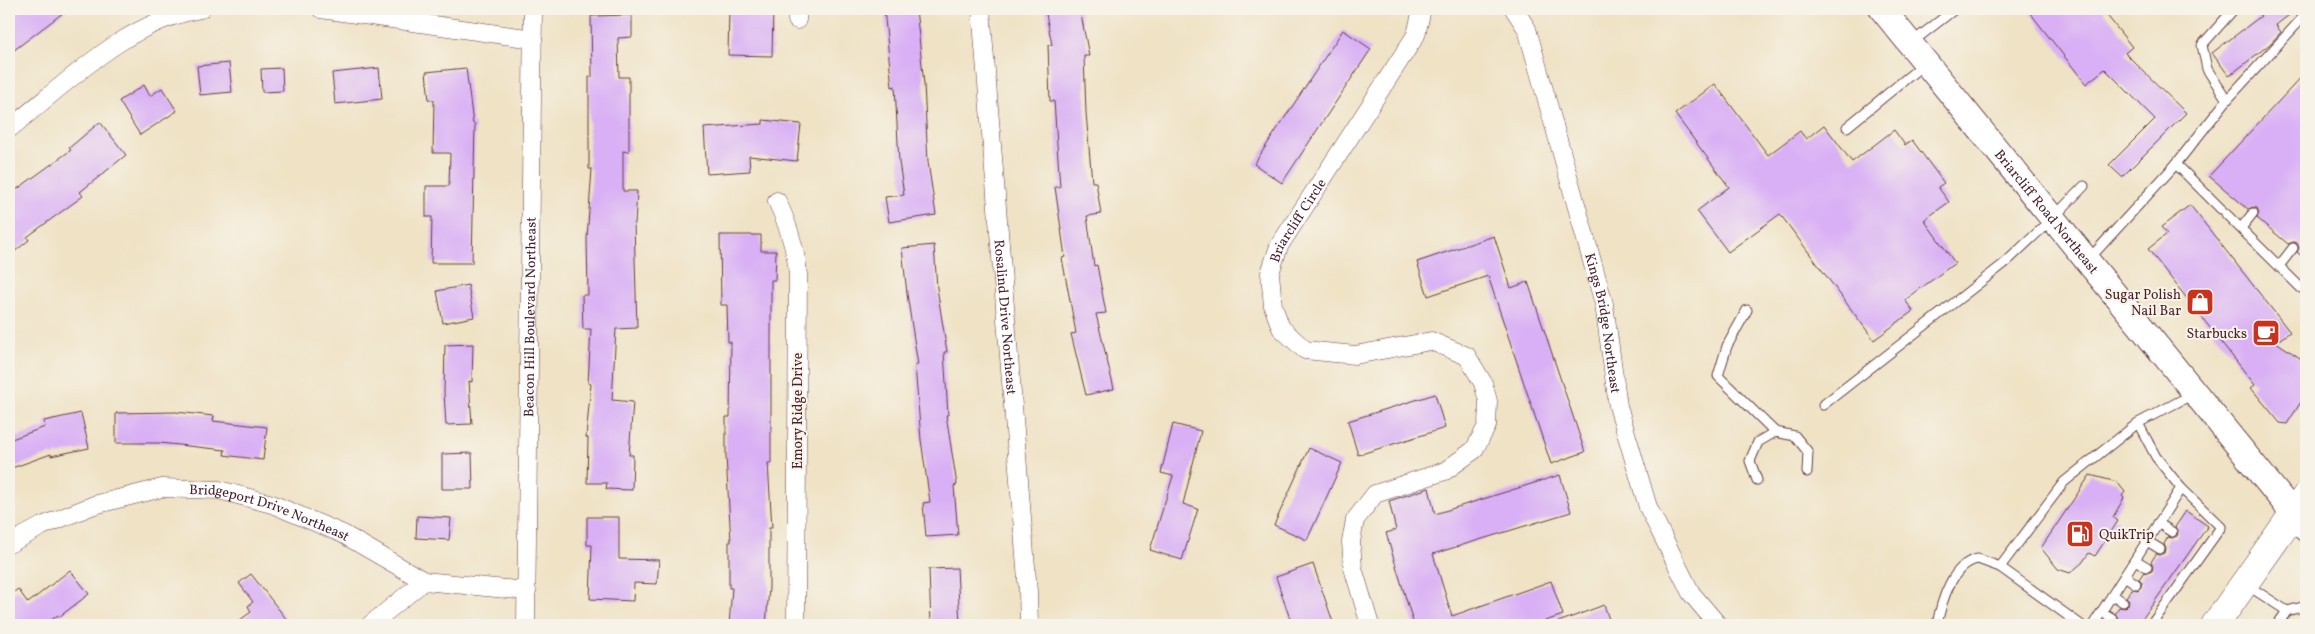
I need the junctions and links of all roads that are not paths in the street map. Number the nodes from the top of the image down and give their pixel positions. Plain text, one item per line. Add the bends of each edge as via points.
1 (201, 9) edge
2 (321, 9) edge
3 (533, 9) edge
4 (981, 9) edge
5 (1422, 9) edge
6 (1514, 9) edge
7 (1882, 9) edge
8 (1955, 9) edge
9 (2234, 9) edge
10 (2306, 14) edge
11 (533, 39) junction
12 (1910, 43) junction
13 (1926, 62) junction
14 (2227, 100) junction
15 (1847, 127) dead end
16 (9, 129) edge
17 (2176, 164) junction
18 (2084, 186) dead end
19 (777, 201) dead end
20 (2253, 214) dead end
21 (2053, 218) junction
22 (2241, 228) junction
23 (2292, 248) dead end
24 (2087, 260) junction
25 (2279, 266) junction
26 (2301, 288) dead end
27 (1747, 310) dead end
28 (2195, 393) junction
29 (1823, 405) dead end
30 (2138, 424) junction
31 (1775, 432) junction
32 (1807, 472) dead end
33 (1757, 480) dead end
34 (2181, 488) junction
35 (2302, 513) edge
36 (2158, 523) junction
37 (2172, 532) dead end
38 (2147, 541) junction
39 (9, 544) edge
40 (2193, 547) dead end
41 (2160, 549) dead end
42 (2202, 553) junction
43 (2135, 560) junction
44 (2182, 564) dead end
45 (2000, 567) junction
46 (2147, 567) dead end
47 (2190, 570) junction
48 (2125, 576) junction
49 (424, 581) junction
50 (2169, 582) dead end
51 (2245, 583) junction
52 (2136, 584) dead end
53 (2178, 588) junction
54 (527, 591) junction
55 (2113, 595) junction
56 (2157, 599) dead end
57 (2123, 602) dead end
58 (2166, 605) junction
59 (2306, 606) edge
60 (2287, 611) junction
61 (2102, 612) junction
62 (2112, 618) dead end
63 (2144, 618) dead end
64 (2152, 624) edge
65 (370, 625) edge
66 (526, 625) edge
67 (796, 625) edge
68 (1029, 625) edge
69 (1370, 625) edge
70 (1718, 625) edge
71 (1937, 625) edge
72 (2082, 625) edge
73 (2093, 625) edge
74 (2216, 625) edge
75 (2277, 625) edge

1 - 16 street via 181,12 122,39
2 - 11 street
3 - 11 street, Beacon Hill Boulevard Northeast
4 - 68 street, Rosalind Drive Northeast
5 - 69 street, Briarcliff Circle via 1416,35 1279,246 1270,273 1273,306 1281,328 1305,350 1355,355 1431,341 1467,356 1483,383 1488,401 1487,426 1474,450 1445,471 1376,494 1355,520 1351,542 1353,568
6 - 70 street, Kings Bridge Northeast via 1527,29 1604,304 1618,406 1648,507 1691,593
7 - 12 main road, Briarcliff Road Northeast
8 - 12 lane
9 - 14 lane via 2202,45 2207,69
10 - 14 lane
11 - 54 street, Beacon Hill Boulevard Northeast
12 - 13 main road, Briarcliff Road Northeast
13 - 15 lane
13 - 21 main road, Briarcliff Road Northeast
14 - 17 lane
17 - 22 lane
17 - 24 lane
18 - 21 lane
19 - 67 street, Emory Ridge Drive via 796,253 798,272
20 - 22 lane
21 - 24 main road, Briarcliff Road Northeast
21 - 29 lane via 2004,263
22 - 25 lane
23 - 25 lane
24 - 28 main road, Briarcliff Road Northeast
25 - 26 lane
27 - 31 lane via 1727,346 1718,376
28 - 30 lane
28 - 35 main road, Briarcliff Road Northeast
30 - 34 lane via 2156,457
30 - 45 lane via 2064,482
31 - 32 lane via 1795,436 1808,452
31 - 33 lane via 1758,442 1750,461
34 - 36 lane
34 - 42 lane via 2221,527
35 - 51 main road
36 - 37 lane
36 - 38 lane
38 - 41 lane
38 - 43 lane
39 - 49 street, Bridgeport Drive Northeast via 42,526 94,505 162,488 219,490 272,504 343,534
40 - 42 lane
42 - 47 lane
43 - 46 lane
43 - 48 lane
44 - 47 lane
45 - 71 lane via 1978,558 1962,567 1948,588
45 - 72 lane
47 - 53 lane
48 - 52 lane
48 - 55 lane
49 - 54 street, Bridgeport Drive Northeast
49 - 65 street
50 - 53 lane
51 - 60 lane
51 - 74 main road
53 - 58 lane
54 - 66 street, Beacon Hill Boulevard Northeast
55 - 57 lane
55 - 61 lane
56 - 58 lane
58 - 64 lane
59 - 60 lane
60 - 75 lane
61 - 62 lane
61 - 73 lane
63 - 64 lane

